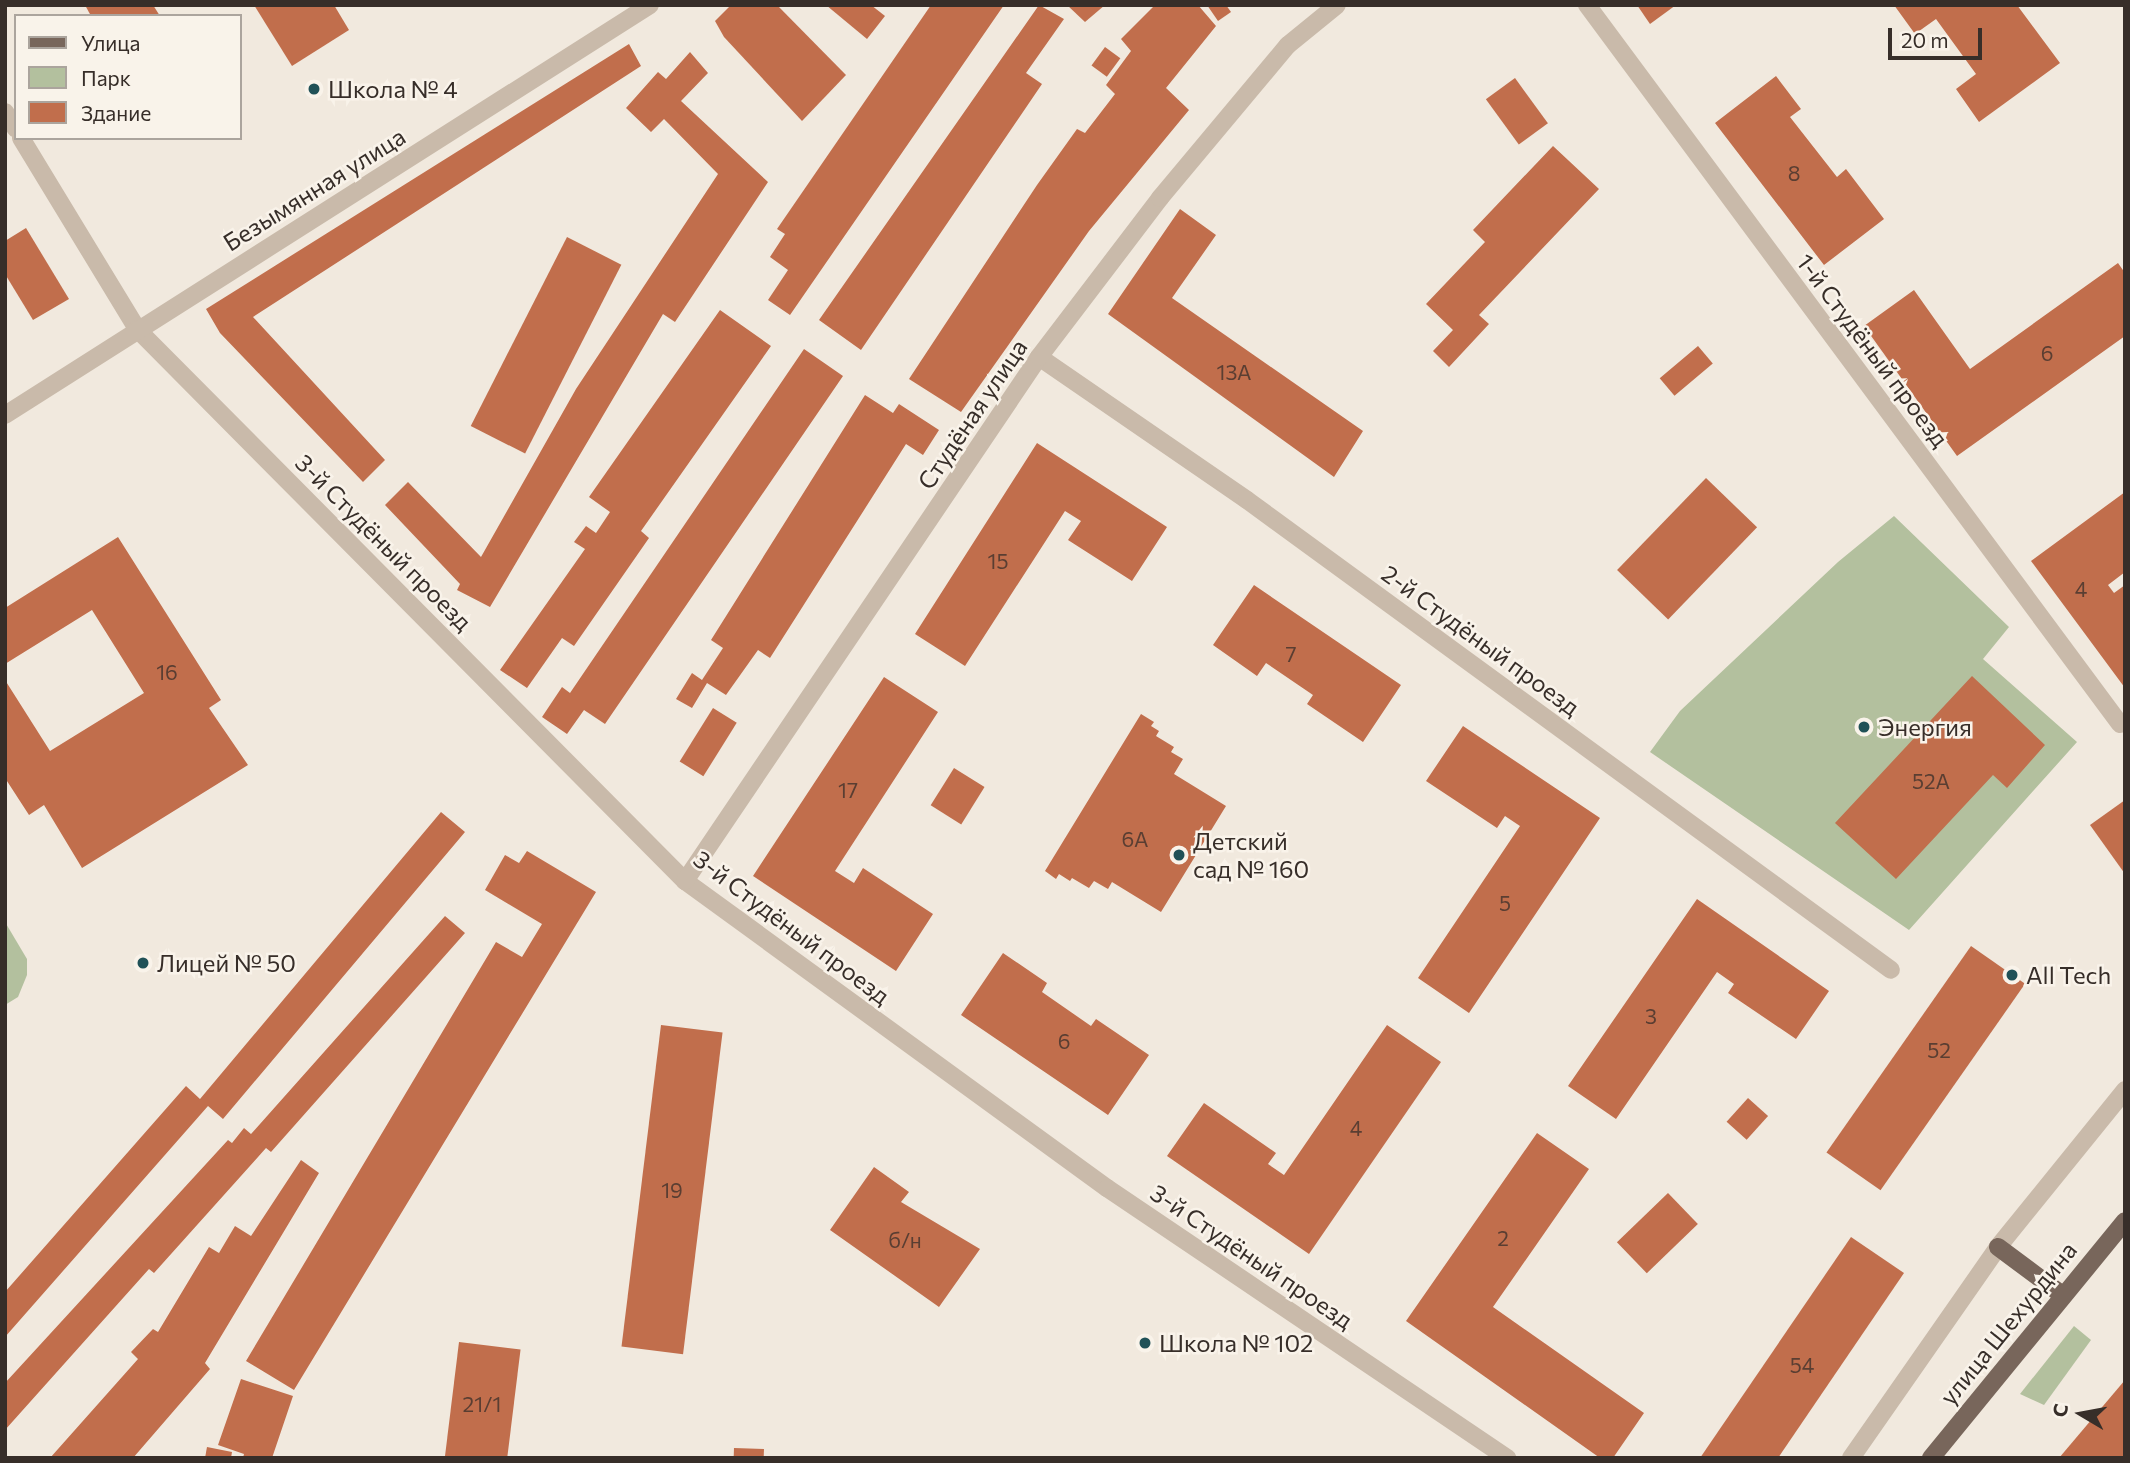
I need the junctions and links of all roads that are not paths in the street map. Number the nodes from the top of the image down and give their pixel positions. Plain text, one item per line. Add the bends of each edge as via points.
1 (650, 5) edge
2 (1337, 5) edge
3 (1587, 5) edge
4 (22, 140) edge
5 (137, 329) junction
6 (1039, 357) junction
7 (5, 415) edge
8 (2120, 724) dead end
9 (685, 881) junction
10 (1891, 970) dead end
11 (2125, 1090) edge
12 (2125, 1221) edge
13 (1998, 1247) junction
14 (2061, 1294) junction
15 (1508, 1458) edge
16 (1851, 1458) edge
17 (1931, 1458) edge

1 - 5 street, Безымянная улица
2 - 6 street, Студёная улица via 1287,45 1160,198
3 - 8 street, 1-й Студёный проезд
4 - 5 street, 3-й Студёный проезд
5 - 7 street, Безымянная улица
5 - 9 street, 3-й Студёный проезд
6 - 9 street, Студёная улица
6 - 10 street, 2-й Студёный проезд via 1247,500
9 - 15 street, 3-й Студёный проезд via 1107,1188
11 - 13 street
12 - 14 main road, улица Шехурдина
13 - 14 main road
13 - 16 street
14 - 17 main road, улица Шехурдина

